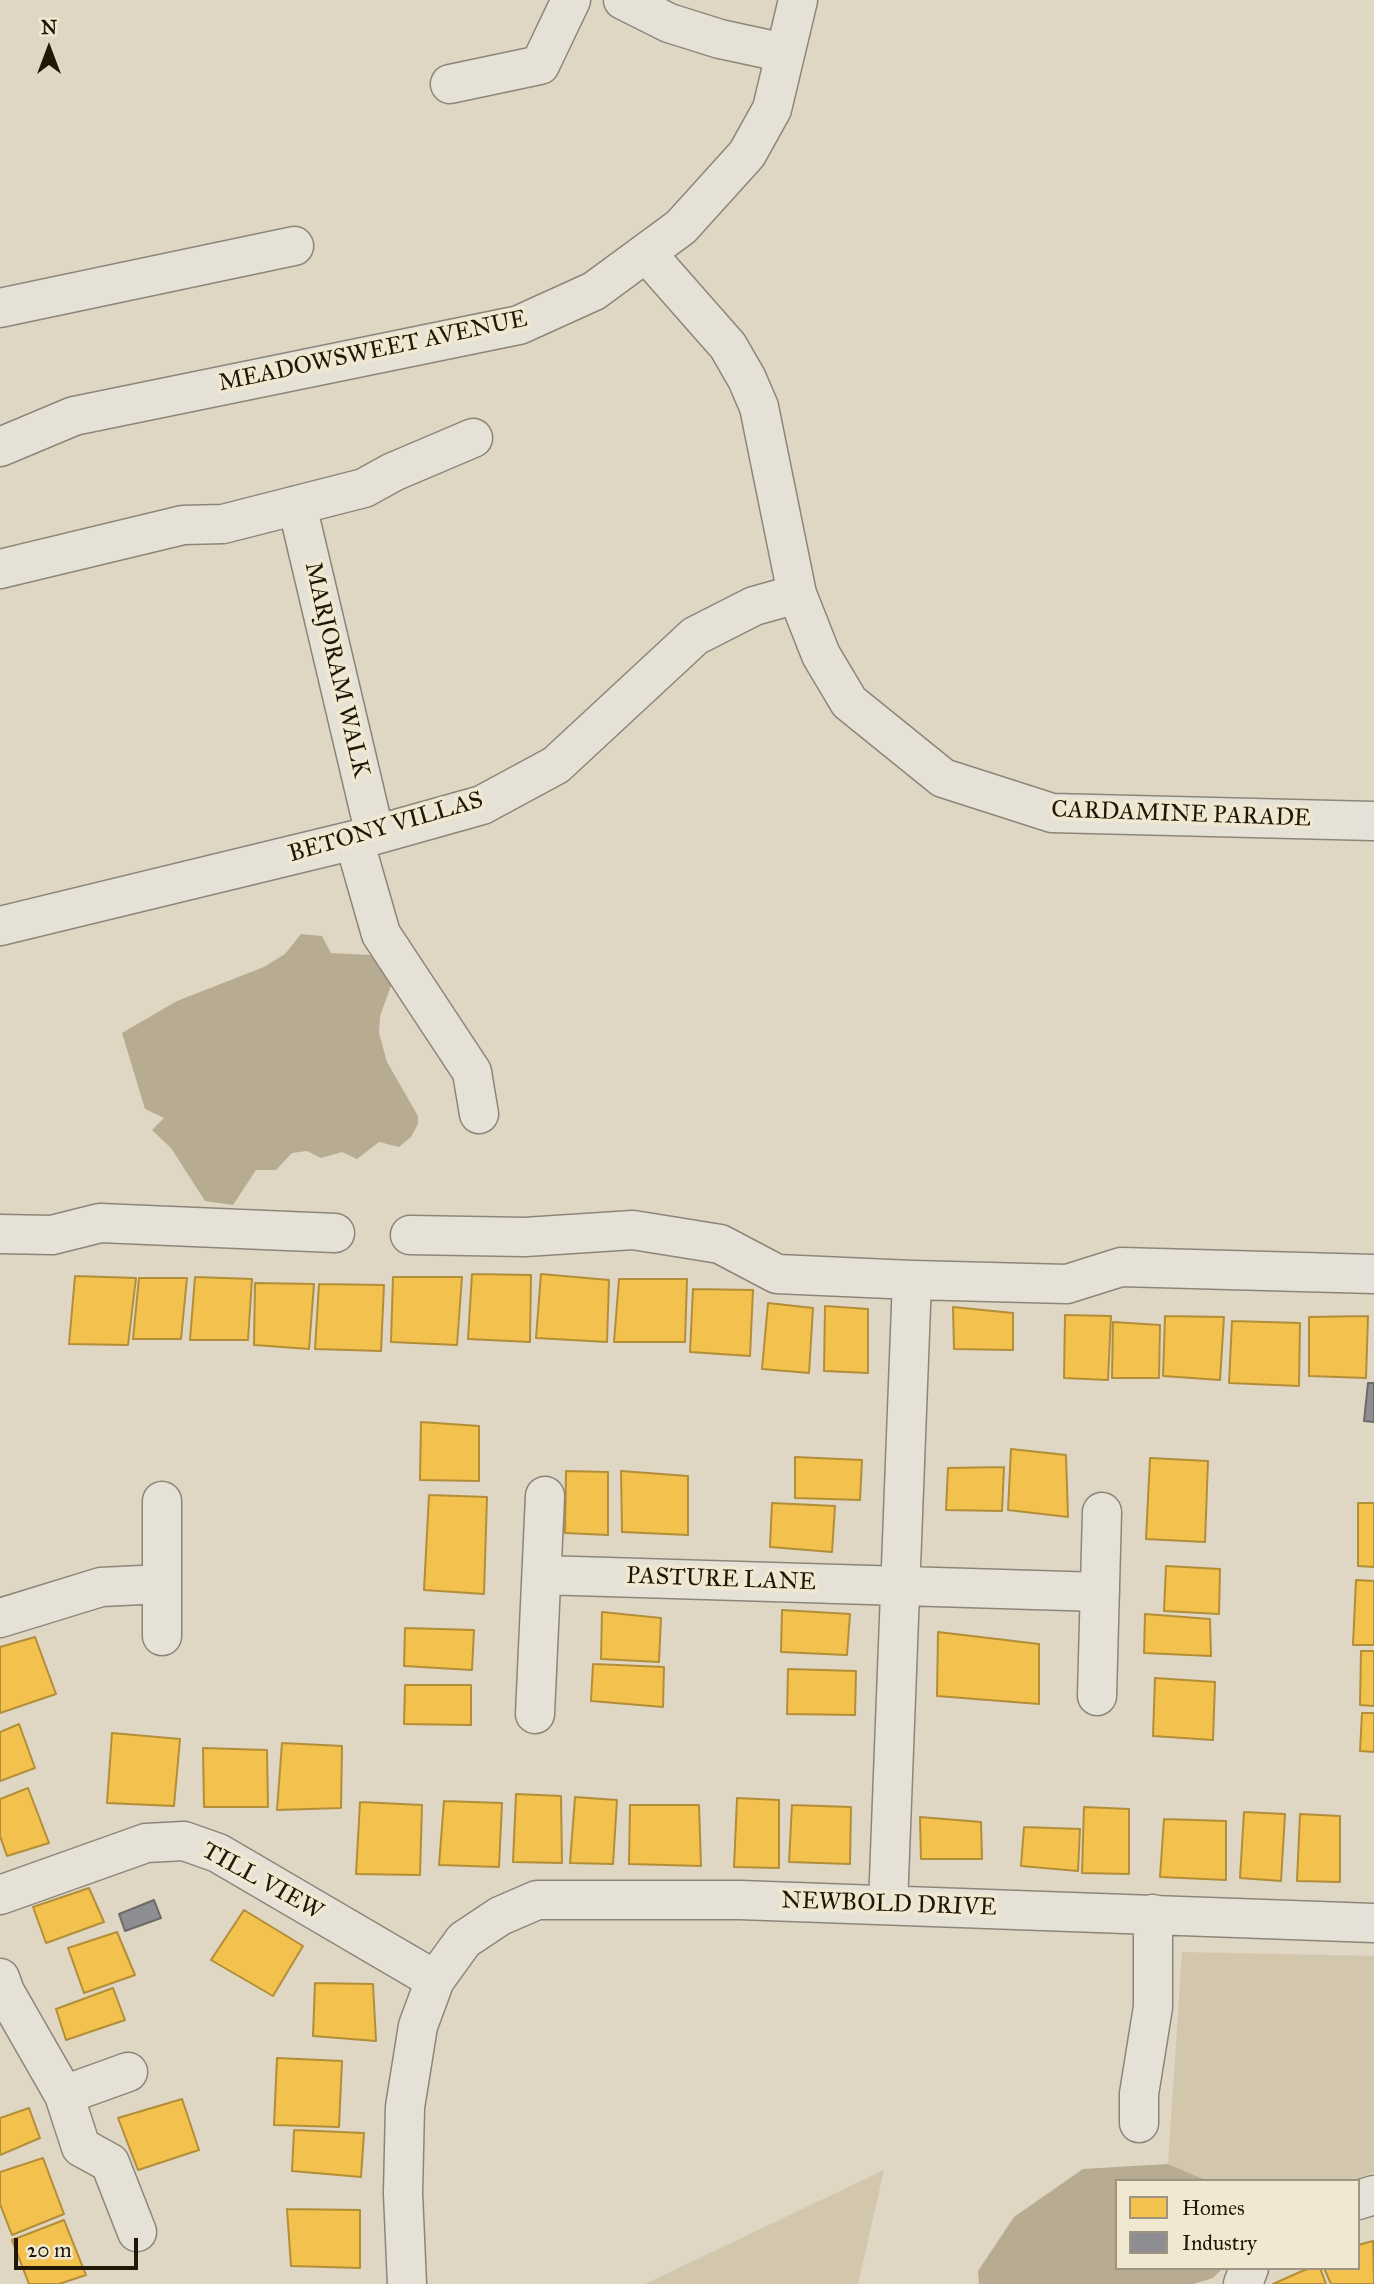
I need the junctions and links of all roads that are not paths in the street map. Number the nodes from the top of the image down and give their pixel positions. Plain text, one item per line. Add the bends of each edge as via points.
1 (571, 0) edge
2 (623, 0) edge
3 (798, 0) edge
4 (785, 53) junction
5 (450, 84) dead end
6 (294, 246) dead end
7 (647, 254) junction
8 (0, 308) edge
9 (0, 416) edge
10 (74, 416) junction
11 (473, 438) dead end
12 (0, 447) edge
13 (297, 505) junction
14 (0, 569) edge
15 (797, 594) junction
16 (1374, 821) edge
17 (364, 838) junction
18 (0, 926) edge
19 (479, 1114) dead end
20 (335, 1233) dead end
21 (0, 1234) edge
22 (410, 1235) dead end
23 (1374, 1274) edge
24 (912, 1280) junction
25 (545, 1496) dead end
26 (162, 1501) dead end
27 (1102, 1512) dead end
28 (542, 1575) junction
29 (162, 1584) junction
30 (900, 1585) junction
31 (1100, 1592) junction
32 (0, 1618) edge
33 (162, 1636) dead end
34 (1097, 1696) dead end
35 (535, 1714) dead end
36 (0, 1895) edge
37 (888, 1905) junction
38 (1153, 1914) junction
39 (1374, 1923) edge
40 (0, 1978) edge
41 (435, 1980) junction
42 (128, 2072) dead end
43 (64, 2095) junction
44 (1139, 2123) dead end
45 (137, 2232) dead end
46 (407, 2284) edge

1 - 5 street via 540,65
2 - 4 street via 669,23
3 - 4 street, MEADOWSWEET AVENUE
4 - 7 street, MEADOWSWEET AVENUE via 772,109 747,154 681,227
6 - 8 street
7 - 10 street, MEADOWSWEET AVENUE via 594,291 519,325
7 - 15 street, CARDAMINE PARADE via 728,346 760,407
9 - 10 street, MEADOWSWEET AVENUE
10 - 12 street, MEADOWSWEET AVENUE
11 - 13 street via 364,488
13 - 14 street via 223,524 183,525
13 - 17 street, MARJORAM WALK
15 - 16 street, CARDAMINE PARADE via 821,655 849,702 943,778 1052,813
15 - 17 street, BETONY VILLAS via 754,606 695,636 555,765 482,805
17 - 18 street, BETONY VILLAS
17 - 19 street, MARJORAM WALK via 382,934 472,1072
20 - 21 street via 100,1223 52,1235
22 - 24 street via 525,1237 633,1230 720,1244 778,1274
23 - 24 street via 1121,1267 1067,1284
24 - 30 street
25 - 28 street
26 - 29 street
27 - 31 street
28 - 30 street, PASTURE LANE
28 - 35 street
29 - 32 street via 101,1587
29 - 33 street
30 - 31 street, PASTURE LANE
30 - 37 street
31 - 34 street
36 - 41 street, TILL VIEW via 146,1843 184,1841 218,1853
37 - 38 street, NEWBOLD DRIVE
37 - 41 street, NEWBOLD DRIVE via 537,1900 500,1916 464,1940
38 - 39 street, NEWBOLD DRIVE
38 - 44 street via 1153,2007
40 - 43 street
41 - 46 street, NEWBOLD DRIVE via 418,2026 405,2107
42 - 43 street
43 - 45 street via 81,2147 110,2163

